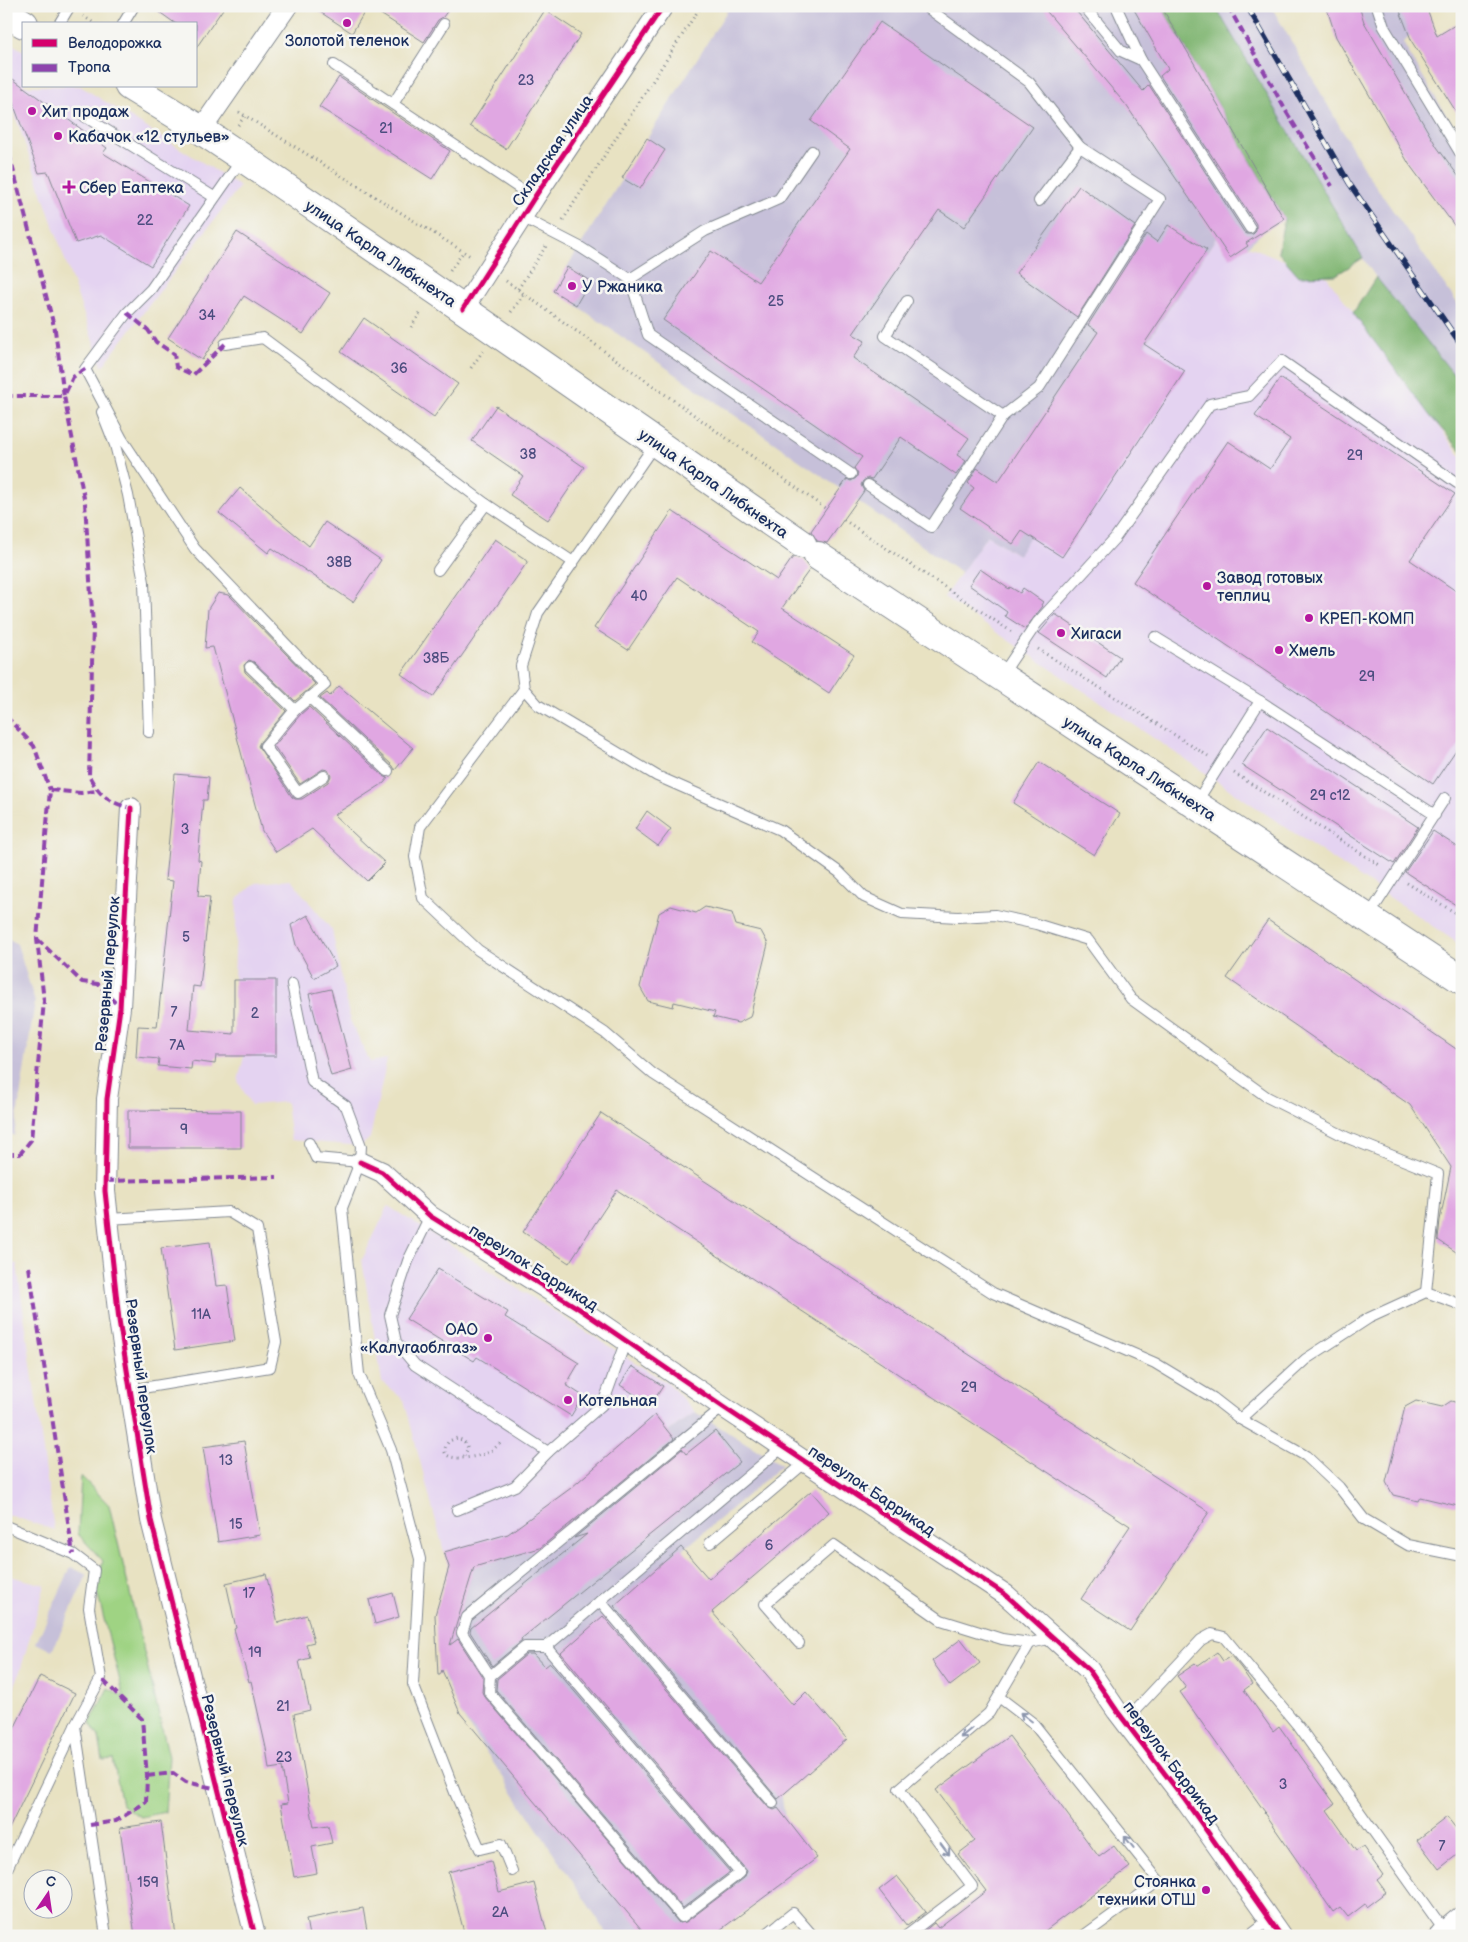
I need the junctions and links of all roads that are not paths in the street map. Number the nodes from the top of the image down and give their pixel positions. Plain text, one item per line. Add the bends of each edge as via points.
1 (70, 6) edge
2 (134, 6) edge
3 (286, 6) edge
4 (663, 6) edge
5 (925, 6) edge
6 (1084, 6) edge
7 (1116, 6) edge
8 (1378, 6) edge
9 (6, 13) edge
10 (60, 22) edge
11 (124, 22) edge
12 (22, 23) edge
13 (444, 24) dead end
14 (1142, 60) junction
15 (334, 65) dead end
16 (132, 88) edge
17 (393, 104) junction
18 (84, 116) dead end
19 (201, 130) junction
20 (1080, 147) junction
21 (812, 151) dead end
22 (1462, 156) edge
23 (243, 158) junction
24 (214, 197) junction
25 (534, 198) junction
26 (1039, 201) dead end
27 (522, 217) junction
28 (1250, 228) dead end
29 (630, 278) junction
30 (907, 301) dead end
31 (464, 309) junction
32 (225, 344) dead end
33 (84, 369) junction
34 (1003, 416) junction
35 (656, 443) junction
36 (851, 474) dead end
37 (1457, 482) dead end
38 (868, 485) dead end
39 (486, 504) junction
40 (573, 562) junction
41 (438, 570) dead end
42 (1155, 637) dead end
43 (250, 667) dead end
44 (1002, 676) junction
45 (524, 689) junction
46 (309, 697) junction
47 (1260, 701) junction
48 (295, 710) junction
49 (149, 732) dead end
50 (388, 771) dead end
51 (324, 776) dead end
52 (1446, 798) dead end
53 (1196, 804) junction
54 (131, 808) dead end
55 (1435, 815) junction
56 (1367, 918) junction
57 (1462, 980) edge
58 (292, 984) dead end
59 (310, 1143) dead end
60 (360, 1162) junction
61 (430, 1216) junction
62 (108, 1219) junction
63 (1426, 1292) junction
64 (1462, 1305) edge
65 (626, 1340) junction
66 (130, 1390) junction
67 (723, 1407) junction
68 (1240, 1419) junction
69 (784, 1446) junction
70 (548, 1452) junction
71 (807, 1461) junction
72 (457, 1510) dead end
73 (6, 1526) edge
74 (710, 1543) dead end
75 (1462, 1556) edge
76 (600, 1601) junction
77 (1054, 1638) junction
78 (799, 1643) dead end
79 (1030, 1643) junction
80 (546, 1647) junction
81 (490, 1676) junction
82 (998, 1697) junction
83 (1125, 1720) junction
84 (75, 1726) junction
85 (773, 1804) dead end
86 (6, 1871) edge
87 (512, 1871) dead end
88 (1269, 1920) junction
89 (1451, 1930) edge
90 (106, 1936) edge
91 (255, 1936) edge
92 (764, 1936) edge
93 (813, 1936) edge
94 (906, 1936) edge
95 (1084, 1936) edge
96 (1248, 1936) edge
97 (1281, 1936) edge

1 - 10 lane
2 - 11 lane
3 - 19 street
4 - 25 street, Складская улица
5 - 20 lane via 1029,82
6 - 14 lane via 1121,50
7 - 14 lane
8 - 22 lane via 1384,26
9 - 12 main road
13 - 17 lane
14 - 28 lane
15 - 17 lane
16 - 19 main road, улица Карла Либкнехта
17 - 25 lane
18 - 24 lane
19 - 23 main road, улица Карла Либкнехта
20 - 26 lane
20 - 34 lane via 1160,199 1039,388
21 - 29 lane via 779,199 705,231
23 - 24 lane
23 - 31 main road, улица Карла Либкнехта
24 - 33 lane via 151,289
25 - 27 street, Складская улица
27 - 29 lane
27 - 31 street, Складская улица
29 - 36 lane via 648,335
30 - 34 lane via 885,336
31 - 35 main road, улица Карла Либкнехта
32 - 39 lane via 263,338
33 - 46 lane via 122,439 195,549 325,685
33 - 49 lane via 114,445 128,495 144,582
34 - 38 lane via 931,527
35 - 40 lane
35 - 44 main road, улица Карла Либкнехта via 810,550
37 - 44 lane via 1282,361 1249,396 1210,404 1114,538 1037,623
39 - 40 lane
39 - 41 lane
40 - 45 lane via 538,613 520,666
42 - 47 lane
43 - 48 lane
44 - 53 main road, улица Карла Либкнехта
45 - 63 lane via 538,705 657,776 780,830 839,872 864,896 886,907 902,914 995,915 1088,940 1131,999 1267,1097 1348,1138 1438,1174
45 - 68 lane via 420,827 415,857 423,898 478,950 605,1033 653,1074 993,1293 1155,1363 1213,1398
46 - 48 lane
46 - 50 lane
47 - 53 lane
47 - 55 lane
48 - 51 lane via 265,746 298,793
52 - 55 lane
53 - 56 main road, улица Карла Либкнехта
54 - 62 street, Резервный переулок via 120,1008 107,1099 105,1191
55 - 56 lane
56 - 57 main road, улица Карла Либкнехта
58 - 60 lane via 312,1082 346,1106 361,1146
59 - 60 lane via 316,1158
60 - 61 street, переулок Баррикад via 382,1172
60 - 87 lane via 342,1208 359,1374 392,1450 420,1560 413,1684 480,1848 501,1844
61 - 65 street, переулок Баррикад
61 - 70 lane via 408,1261 390,1315 396,1342 415,1365
62 - 66 street, Резервный переулок
62 - 66 lane via 229,1212 257,1229 276,1342 270,1367
63 - 64 lane
63 - 68 lane via 1369,1318 1306,1359
65 - 67 street, переулок Баррикад
65 - 70 lane via 603,1404
66 - 91 street, Резервный переулок via 151,1520
67 - 69 street, переулок Баррикад
67 - 81 lane via 467,1617 462,1633
68 - 75 lane via 1306,1456 1339,1487 1364,1520 1408,1545
69 - 71 street, переулок Баррикад
69 - 76 lane
70 - 72 lane via 515,1486
71 - 74 lane
71 - 77 street, переулок Баррикад via 1006,1595
73 - 84 lane via 73,1554 94,1570 89,1608 101,1678
76 - 80 lane
76 - 85 lane
77 - 79 lane
77 - 83 street, переулок Баррикад via 1089,1670
78 - 79 lane via 765,1604 834,1545 941,1620 1002,1639
79 - 82 lane
80 - 81 lane via 525,1647
80 - 81 lane via 740,1873 682,1917 490,1692
82 -> 94 lane via 989,1713 900,1789 972,1886
95 -> 82 lane via 1159,1881 1034,1723
83 - 88 street, переулок Баррикад
83 - 89 lane via 1201,1640 1212,1634 1224,1637 1299,1727
84 - 86 lane
84 - 90 lane
88 - 96 lane
88 - 97 street, переулок Баррикад
92 - 93 lane via 793,1912

